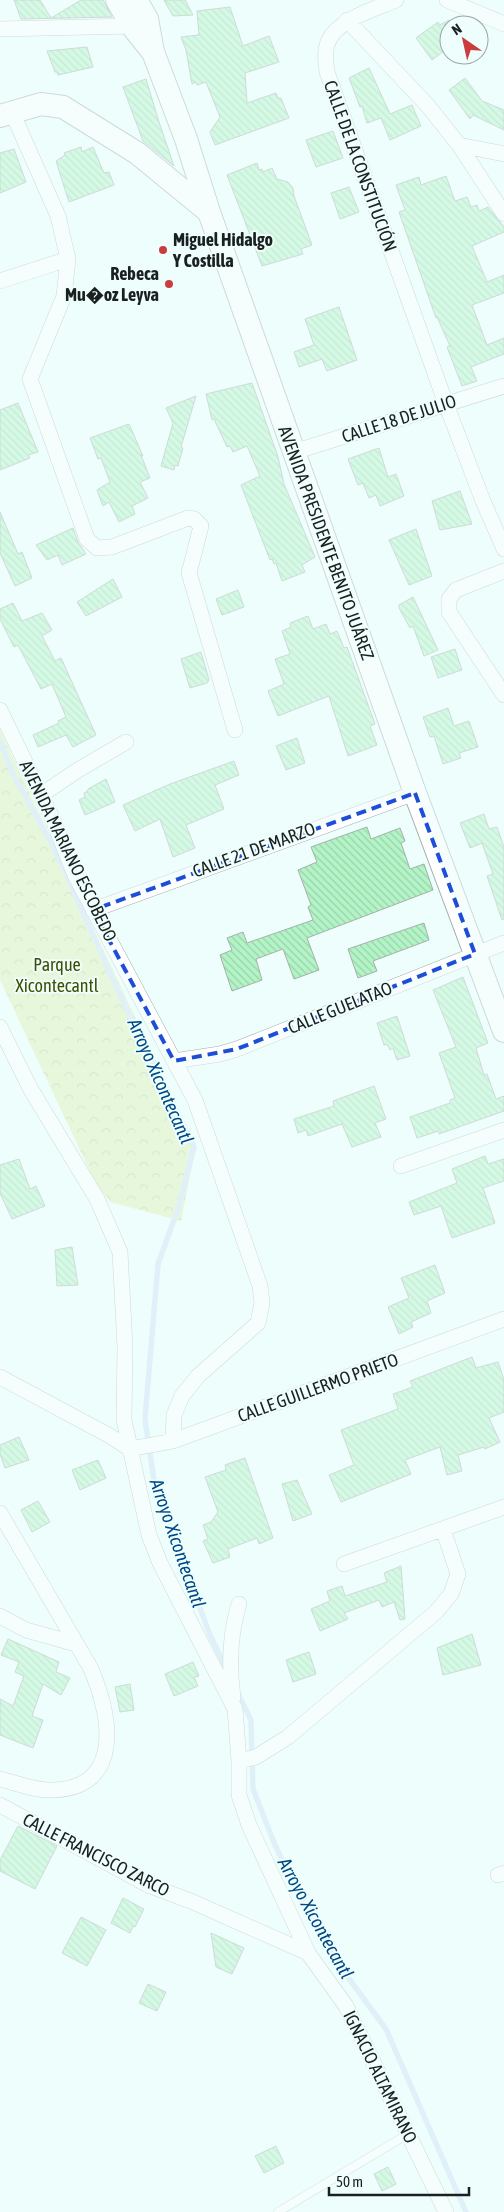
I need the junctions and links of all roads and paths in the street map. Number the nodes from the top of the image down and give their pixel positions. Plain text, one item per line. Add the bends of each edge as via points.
1 (117, 0) edge
2 (396, 0) edge
3 (447, 0) edge
4 (139, 15) edge
5 (347, 20) junction
6 (504, 24) edge
7 (0, 29) edge
8 (6, 114) edge
9 (459, 145) junction
10 (504, 154) edge
11 (210, 212) junction
12 (504, 214) edge
13 (68, 259) junction
14 (0, 281) edge
15 (504, 386) edge
16 (446, 404) junction
17 (294, 452) junction
18 (504, 549) edge
19 (504, 571) edge
20 (504, 696) edge
21 (0, 710) edge
22 (235, 730) dead end
23 (126, 742) dead end
24 (415, 793) junction
25 (41, 794) junction
26 (93, 910) junction
27 (504, 943) edge
28 (475, 954) junction
29 (0, 1027) edge
30 (504, 1031) edge
31 (174, 1061) junction
32 (504, 1130) edge
33 (401, 1166) dead end
34 (504, 1319) edge
35 (0, 1377) edge
36 (173, 1441) junction
37 (130, 1449) junction
38 (504, 1506) edge
39 (0, 1513) edge
40 (443, 1529) junction
41 (344, 1564) dead end
42 (239, 1604) dead end
43 (0, 1616) edge
44 (76, 1644) junction
45 (235, 1709) junction
46 (239, 1761) junction
47 (0, 1779) edge
48 (0, 1806) edge
49 (308, 1953) junction
50 (408, 2134) junction
51 (278, 2212) edge
52 (446, 2212) edge

1 - 4 street, AVENIDA PRESIDENTE BENITO JUÁREZ
2 - 5 street
3 - 6 street
4 - 7 street
4 - 11 street, AVENIDA PRESIDENTE BENITO JUÁREZ
5 - 9 street via 428,106
5 - 16 street, CALLE DE LA CONSTITUCIÓN via 327,43 327,72
8 - 11 street via 41,104 63,107 137,153
8 - 13 street via 58,216
9 - 10 street
9 - 12 street
11 - 17 street, AVENIDA PRESIDENTE BENITO JUÁREZ
13 - 14 street
13 - 22 street via 64,296 30,379 87,539 97,548 112,547 188,518 200,526 189,573
15 - 16 street, CALLE 18 DE JULIO
16 - 17 street, CALLE 18 DE JULIO
16 - 18 street, CALLE DE LA CONSTITUCIÓN
17 - 24 street, AVENIDA PRESIDENTE BENITO JUÁREZ
19 - 20 street via 456,590 449,599 450,612
21 - 25 street, AVENIDA MARIANO ESCOBEDO
23 - 25 street
24 - 26 street, CALLE 21 DE MARZO
24 - 28 street, AVENIDA PRESIDENTE BENITO JUÁREZ
25 - 26 street, AVENIDA MARIANO ESCOBEDO
26 - 31 street, AVENIDA MARIANO ESCOBEDO
27 - 28 street, CALLE GUELATAO
28 - 30 street, AVENIDA PRESIDENTE BENITO JUÁREZ
28 - 31 street, CALLE GUELATAO via 237,1049
29 - 37 street via 30,1088 97,1199 120,1252 125,1347 124,1420
31 - 36 street, AVENIDA MARIANO ESCOBEDO via 195,1100 260,1286 262,1303 258,1323 198,1376 182,1396 174,1415
32 - 33 street
34 - 36 street, CALLE GUILLERMO PRIETO
35 - 37 street
36 - 37 street, CALLE GUILLERMO PRIETO
37 - 45 street via 149,1535 160,1563
38 - 40 street
39 - 44 street
40 - 41 street
40 - 46 street via 458,1574 452,1594 436,1612 288,1737 256,1757
42 - 45 street, IGNACIO ALTAMIRANO via 234,1622 231,1678
43 - 44 street via 26,1630
44 - 47 street via 100,1688 106,1723 106,1755 95,1776 79,1787 51,1790
45 - 46 street, IGNACIO ALTAMIRANO
46 - 49 street, IGNACIO ALTAMIRANO via 239,1795 249,1825
48 - 49 street, CALLE FRANCISCO ZARCO via 148,1885
49 - 50 street, IGNACIO ALTAMIRANO via 346,2006
50 - 51 lane
50 - 52 street, IGNACIO ALTAMIRANO

